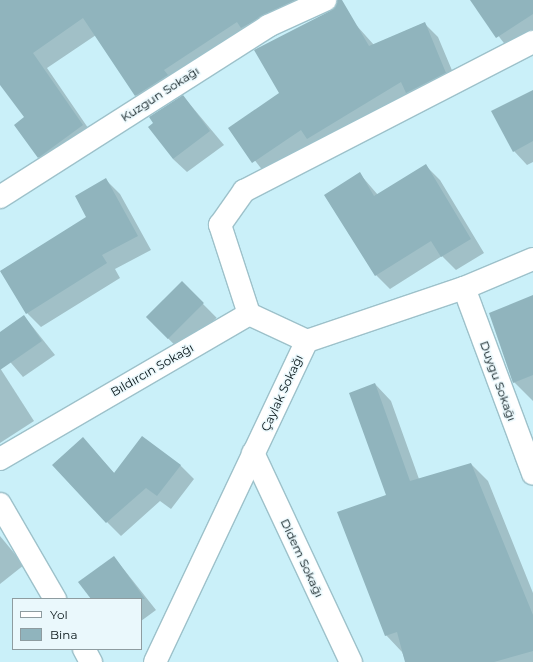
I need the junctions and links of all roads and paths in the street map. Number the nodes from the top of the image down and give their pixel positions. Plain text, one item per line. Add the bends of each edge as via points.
1 (325, 0) edge
2 (533, 42) edge
3 (0, 197) edge
4 (533, 259) edge
5 (464, 288) junction
6 (248, 314) junction
7 (306, 341) junction
8 (253, 453) junction
9 (0, 459) edge
10 (533, 474) edge
11 (0, 504) edge
12 (54, 598) edge
13 (85, 650) edge
14 (91, 662) edge
15 (155, 662) edge
16 (351, 662) edge

1 - 3 street, Kuzgun Sokağı via 268,26
2 - 6 street via 244,191 220,225
4 - 5 street, Çaylak Sokağı
5 - 7 street, Çaylak Sokağı
5 - 10 street, Duygu Sokağı
6 - 7 street
6 - 9 street, Bıldırcın Sokağı
7 - 8 street, Çaylak Sokağı
8 - 15 street, Çaylak Sokağı
8 - 16 street, Didem Sokağı
11 - 12 street
13 - 14 street

